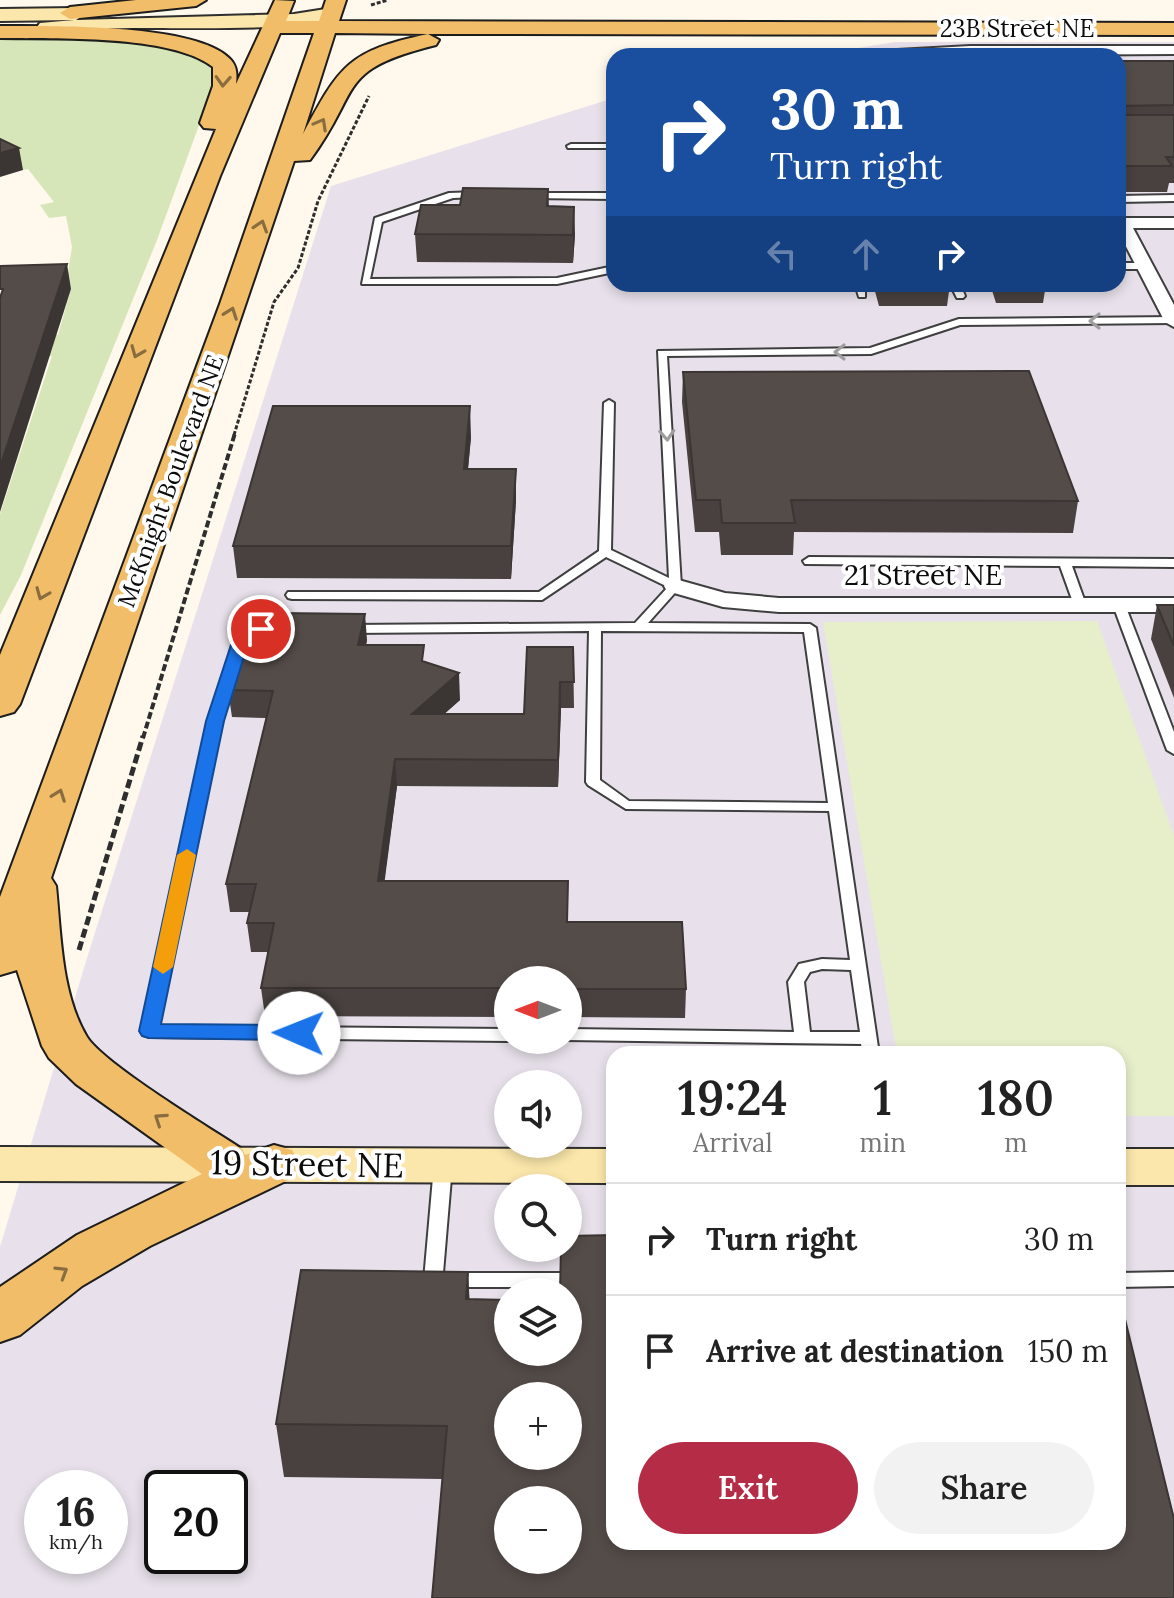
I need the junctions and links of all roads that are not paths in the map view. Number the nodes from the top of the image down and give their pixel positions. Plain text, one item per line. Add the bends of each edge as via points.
1 (196, 0) edge
2 (453, 6) dead end
3 (0, 15) edge
4 (591, 15) junction
5 (1174, 15) edge
6 (305, 17) edge
7 (42, 21) junction
8 (672, 28) junction
9 (1174, 29) edge
10 (0, 30) edge
11 (1174, 51) edge
12 (1126, 55) edge
13 (289, 135) junction
14 (571, 146) dead end
15 (606, 146) edge
16 (207, 176) junction
17 (274, 186) junction
18 (496, 195) edge
19 (526, 196) edge
20 (606, 196) edge
21 (1174, 198) edge
22 (1126, 199) edge
23 (1126, 223) edge
24 (1174, 223) edge
25 (1126, 234) edge
26 (1126, 266) edge
27 (1143, 266) junction
28 (606, 271) edge
29 (861, 292) edge
30 (958, 292) edge
31 (862, 295) dead end
32 (960, 296) dead end
33 (1173, 321) edge
34 (609, 403) dead end
35 (605, 552) junction
36 (809, 561) dead end
37 (1065, 562) junction
38 (1174, 563) edge
39 (675, 586) junction
40 (292, 595) dead end
41 (1080, 605) junction
42 (1119, 605) junction
43 (1174, 605) edge
44 (810, 616) junction
45 (595, 627) junction
46 (638, 627) junction
47 (307, 629) edge
48 (338, 629) edge
49 (7, 677) edge
50 (0, 704) edge
51 (1174, 750) edge
52 (836, 807) junction
53 (32, 869) junction
54 (0, 960) edge
55 (859, 965) junction
56 (494, 1035) edge
57 (582, 1035) edge
58 (803, 1037) junction
59 (870, 1046) edge
60 (249, 1163) junction
61 (0, 1164) edge
62 (443, 1165) junction
63 (606, 1166) edge
64 (1126, 1167) edge
65 (1174, 1167) edge
66 (1174, 1279) edge
67 (606, 1280) edge
68 (1126, 1280) edge
69 (0, 1319) edge

1 - 7 main road
2 - 4 main road
3 - 7 street
4 - 5 main road
4 - 6 main road
6 - 7 street
6 - 8 main road
6 - 13 main road, McKnight Boulevard NE
6 - 13 main road
6 - 16 main road
7 - 10 street
8 - 9 main road
17 -> 8 main road via 308,147 348,75 389,49 451,37
10 -> 16 main road via 162,41 210,53 223,64 226,83 209,130
11 - 12 street, 23B Street NE
13 - 17 main road, McKnight Boulevard NE
14 - 15 lane
16 -> 49 main road
53 -> 17 main road, McKnight Boulevard NE
18 - 28 lane via 452,195 378,220 365,282 557,281
19 - 20 lane
21 - 22 lane
23 - 24 street
25 - 27 street
26 - 27 lane
27 - 33 street
29 - 31 lane
30 - 32 lane
33 -> 39 lane via 959,322 871,351 662,353
34 - 35 lane
35 - 39 lane
35 - 40 lane via 542,596
36 - 37 lane
37 - 38 lane
37 - 41 lane
39 - 44 street, 21 Street NE
39 - 46 lane
41 - 42 street, 21 Street NE
41 - 44 street, 21 Street NE
42 - 43 street, 21 Street NE
42 - 51 lane
44 - 46 lane
44 - 52 lane
45 - 46 lane
45 - 48 lane
45 - 52 lane via 593,782 626,805
47 - 56 lane via 261,629 240,645 215,721 149,1031
49 - 50 main road
52 - 55 lane
53 - 54 main road, McKnight Boulevard NE
60 -> 53 main road via 93,1072 66,1046 41,976
55 - 58 lane via 804,968 796,982
55 - 59 lane
57 - 58 lane
58 - 59 lane
60 - 61 street, 19 Street NE
60 - 62 street, 19 Street NE
69 -> 60 main road via 52,1278 130,1229
62 - 63 street, 19 Street NE
62 - 67 lane via 433,1280
64 - 65 street
66 - 68 lane

